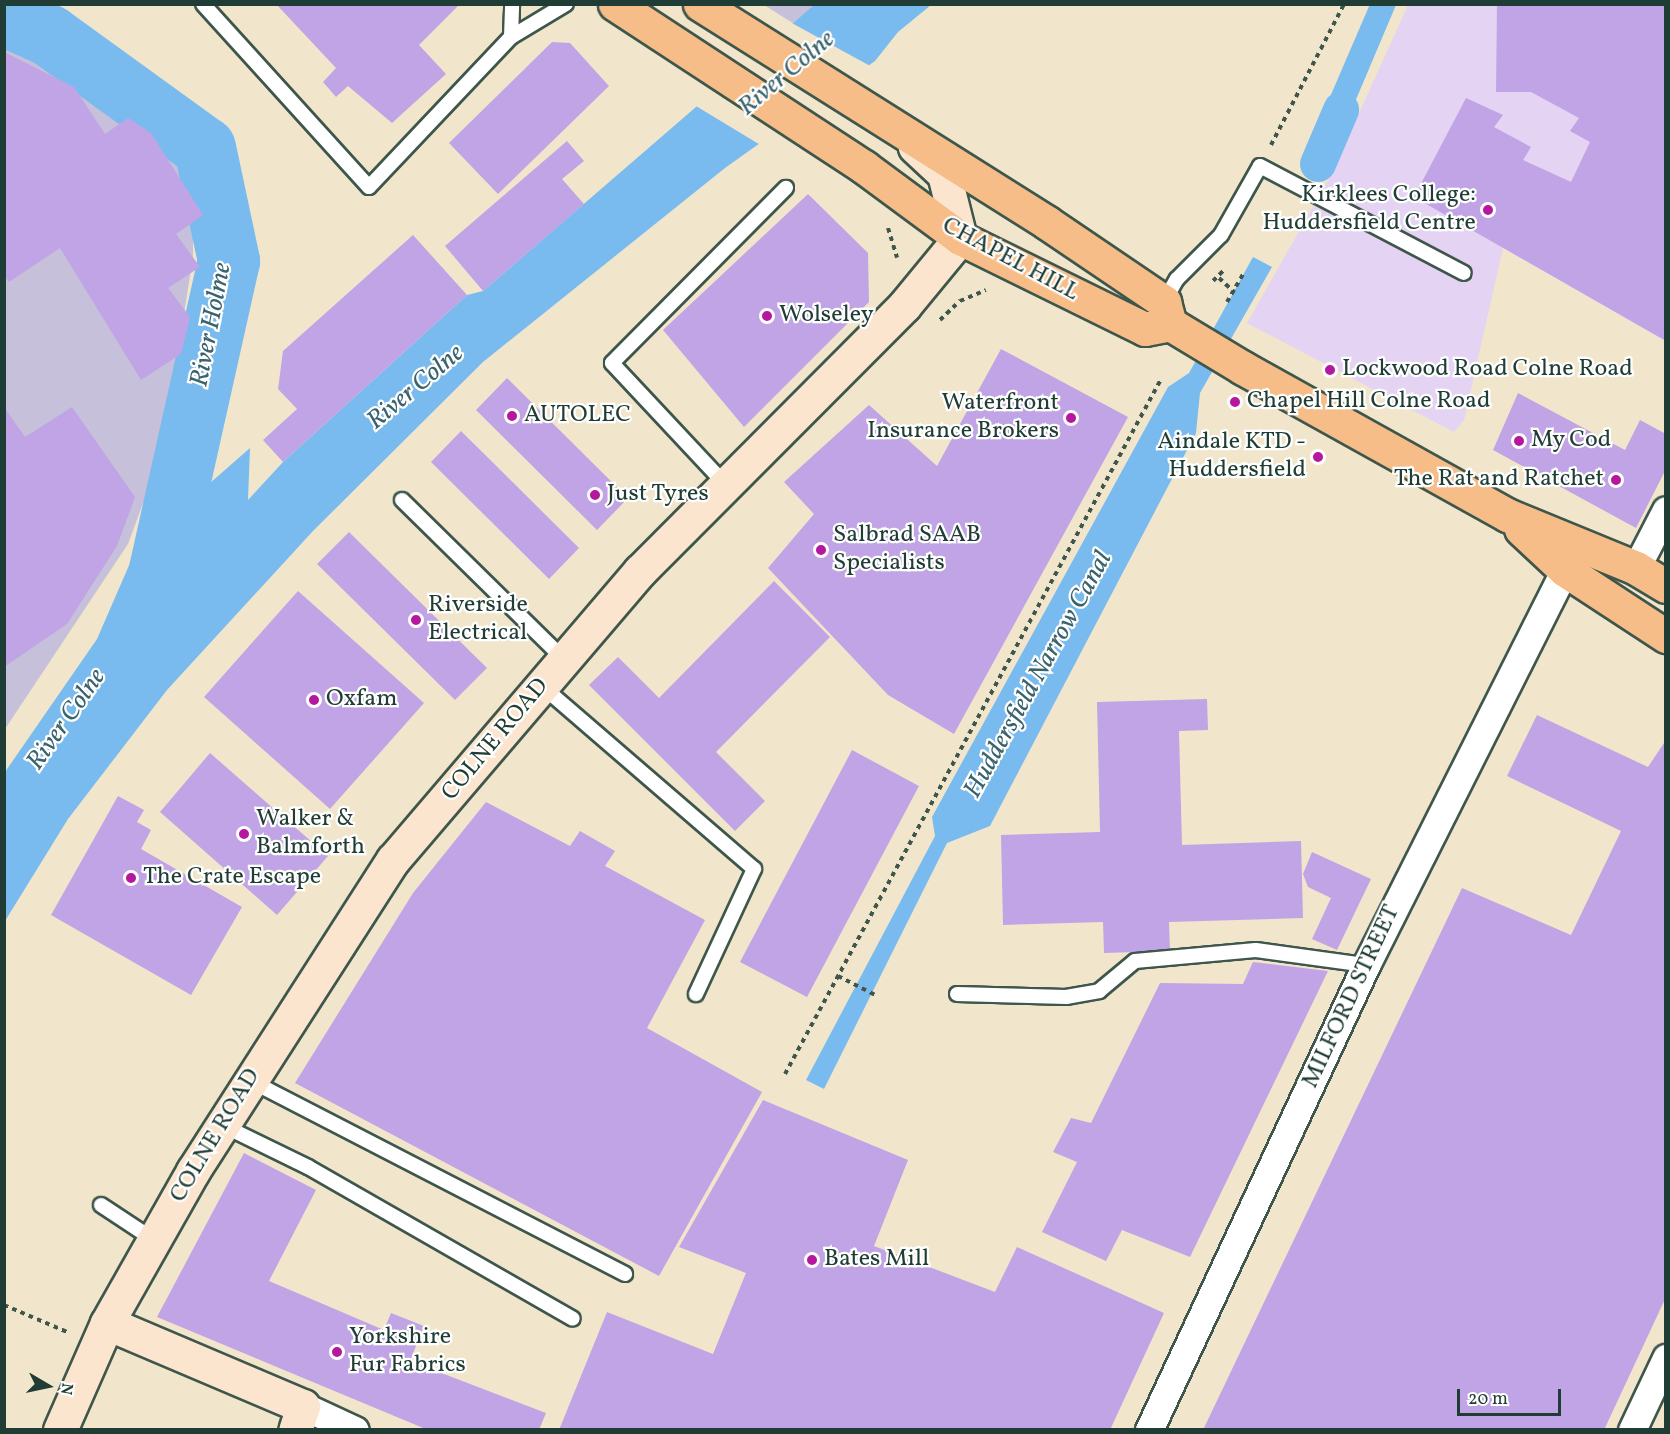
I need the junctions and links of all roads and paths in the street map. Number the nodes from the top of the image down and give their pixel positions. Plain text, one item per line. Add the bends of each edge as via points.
1 (202, 4) edge
2 (512, 4) edge
3 (566, 4) edge
4 (615, 4) edge
5 (1344, 4) edge
6 (709, 11) edge
7 (511, 37) junction
8 (894, 128) junction
9 (1260, 166) junction
10 (786, 188) dead end
11 (884, 219) dead end
12 (960, 238) junction
13 (893, 268) dead end
14 (1464, 273) dead end
15 (1244, 274) dead end
16 (1219, 278) dead end
17 (1234, 292) junction
18 (1227, 302) dead end
19 (1169, 317) junction
20 (1160, 381) dead end
21 (726, 485) junction
22 (402, 500) dead end
23 (1665, 510) edge
24 (1507, 515) junction
25 (1636, 568) junction
26 (1565, 570) junction
27 (1665, 586) edge
28 (1665, 636) edge
29 (565, 660) junction
30 (542, 686) junction
31 (1366, 965) junction
32 (838, 976) junction
33 (696, 994) dead end
34 (957, 994) dead end
35 (877, 996) dead end
36 (785, 1074) dead end
37 (249, 1081) junction
38 (220, 1124) junction
39 (101, 1205) dead end
40 (154, 1240) junction
41 (626, 1274) dead end
42 (573, 1319) dead end
43 (107, 1323) junction
44 (1665, 1358) edge
45 (299, 1418) edge
46 (60, 1430) edge
47 (355, 1430) edge
48 (1149, 1430) edge
49 (1632, 1430) edge

1 - 7 lane via 369,188
2 - 7 lane
3 - 7 lane
4 - 12 main road, CHAPEL HILL
5 - 9 path
6 - 8 main road, CHAPEL HILL
8 - 12 main road via 944,174
8 - 19 main road, CHAPEL HILL via 924,141
9 - 14 lane
9 - 19 lane via 1221,235 1177,279
10 - 21 lane via 612,363
11 - 13 path via 897,258
12 - 19 main road, CHAPEL HILL via 1145,329
12 - 21 main road, COLNE ROAD via 904,306
15 - 17 path
16 - 17 path
17 - 18 path
19 - 24 main road, CHAPEL HILL via 1243,368
20 - 32 path
21 - 29 main road, COLNE ROAD via 640,572
22 - 29 lane
23 - 25 street
24 - 25 main road, CHAPEL HILL
24 - 26 main road, CHAPEL HILL
25 - 27 main road, CHAPEL HILL
26 - 28 main road, CHAPEL HILL
26 - 31 street, MILFORD STREET
29 - 30 main road, COLNE ROAD
30 - 33 lane via 754,869
30 - 37 main road, COLNE ROAD via 393,860
31 - 34 lane via 1245,951 1135,961 1099,991 1066,997
31 - 48 street, MILFORD STREET
32 - 35 path
32 - 36 path
37 - 38 main road, COLNE ROAD
37 - 41 lane
38 - 40 main road, COLNE ROAD
38 - 42 lane via 308,1167 337,1188
39 - 40 lane
40 - 43 main road, COLNE ROAD
43 - 45 main road
43 - 46 main road, COLNE ROAD
44 - 49 street
45 - 47 street

